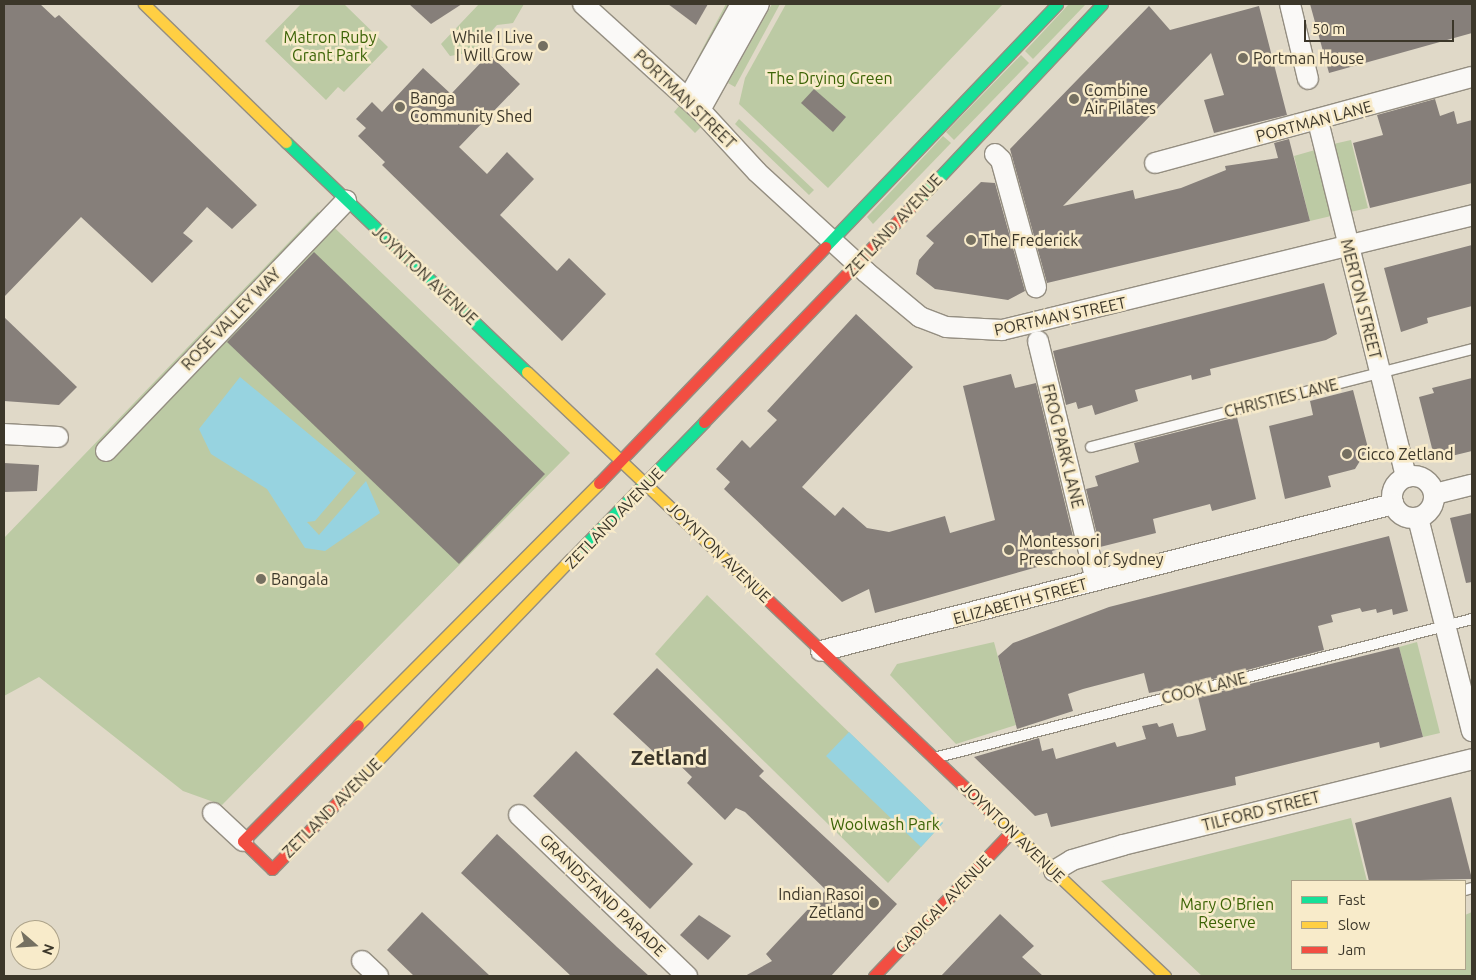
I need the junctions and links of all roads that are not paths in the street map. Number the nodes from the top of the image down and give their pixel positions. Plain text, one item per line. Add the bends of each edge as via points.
1 (144, 4) edge
2 (583, 4) edge
3 (741, 4) edge
4 (759, 4) edge
5 (1057, 4) edge
6 (1102, 4) edge
7 (1290, 4) edge
8 (1472, 76) edge
9 (1308, 79) dead end
10 (694, 104) junction
11 (1318, 121) junction
12 (995, 154) dead end
13 (1155, 163) dead end
14 (346, 202) junction
15 (1472, 215) edge
16 (832, 242) junction
17 (1350, 246) junction
18 (858, 264) junction
19 (1036, 287) dead end
20 (1038, 341) dead end
21 (1472, 349) edge
22 (1380, 374) junction
23 (4, 434) edge
24 (58, 437) dead end
25 (111, 444) dead end
26 (1090, 446) dead end
27 (621, 460) junction
28 (1406, 477) junction
29 (646, 482) junction
30 (1472, 485) edge
31 (1435, 494) junction
32 (1393, 504) junction
33 (1418, 518) junction
34 (1096, 580) junction
35 (1472, 619) edge
36 (1446, 626) junction
37 (822, 651) junction
38 (1472, 730) edge
39 (935, 758) junction
40 (1472, 759) edge
41 (213, 813) dead end
42 (519, 815) dead end
43 (1012, 831) junction
44 (243, 841) junction
45 (1054, 871) junction
46 (362, 961) dead end
47 (378, 976) edge
48 (687, 976) edge
49 (874, 976) edge
50 (1165, 976) edge

1 - 14 street, JOYNTON AVENUE
2 - 10 street, PORTMAN STREET
3 - 10 street
4 - 10 street
5 - 16 street, ZETLAND AVENUE
6 - 18 street, ZETLAND AVENUE
7 - 9 street
8 - 11 street, PORTMAN LANE
10 - 16 street, PORTMAN STREET
11 - 13 street, PORTMAN LANE
11 - 17 street, MERTON STREET
12 - 19 street via 1001,160
14 - 25 street, ROSE VALLEY WAY
14 - 27 street, JOYNTON AVENUE
15 - 17 street, PORTMAN STREET
16 - 18 street, PORTMAN STREET
16 - 27 street, ZETLAND AVENUE
17 - 18 street, PORTMAN STREET via 1070,315 1002,330 970,332 920,317
17 - 22 street, MERTON STREET
18 - 29 street, ZETLAND AVENUE
20 - 34 street, FROG PARK LANE
21 - 22 lane, CHRISTIES LANE
22 - 26 lane, CHRISTIES LANE
22 - 28 street, MERTON STREET
23 - 24 street
27 - 29 street, JOYNTON AVENUE
27 - 44 street, ZETLAND AVENUE
28 - 31 street via 1425,479
28 - 32 street via 1393,491
29 - 37 street, JOYNTON AVENUE
29 - 44 street, ZETLAND AVENUE via 272,869
30 - 31 street
31 - 33 street via 1433,507
32 - 33 street via 1405,517
32 - 34 street, ELIZABETH STREET
33 - 36 street
34 - 37 street, ELIZABETH STREET
35 - 36 lane, COOK LANE
36 - 38 street
36 - 39 lane, COOK LANE
37 - 39 street, JOYNTON AVENUE
39 - 43 street, JOYNTON AVENUE
40 - 45 street, TILFORD STREET via 1123,845 1072,860
41 - 44 street
42 - 48 street, GRANDSTAND PARADE
43 - 45 street, JOYNTON AVENUE
43 - 49 street, GADIGAL AVENUE
45 - 50 street, JOYNTON AVENUE
46 - 47 street

